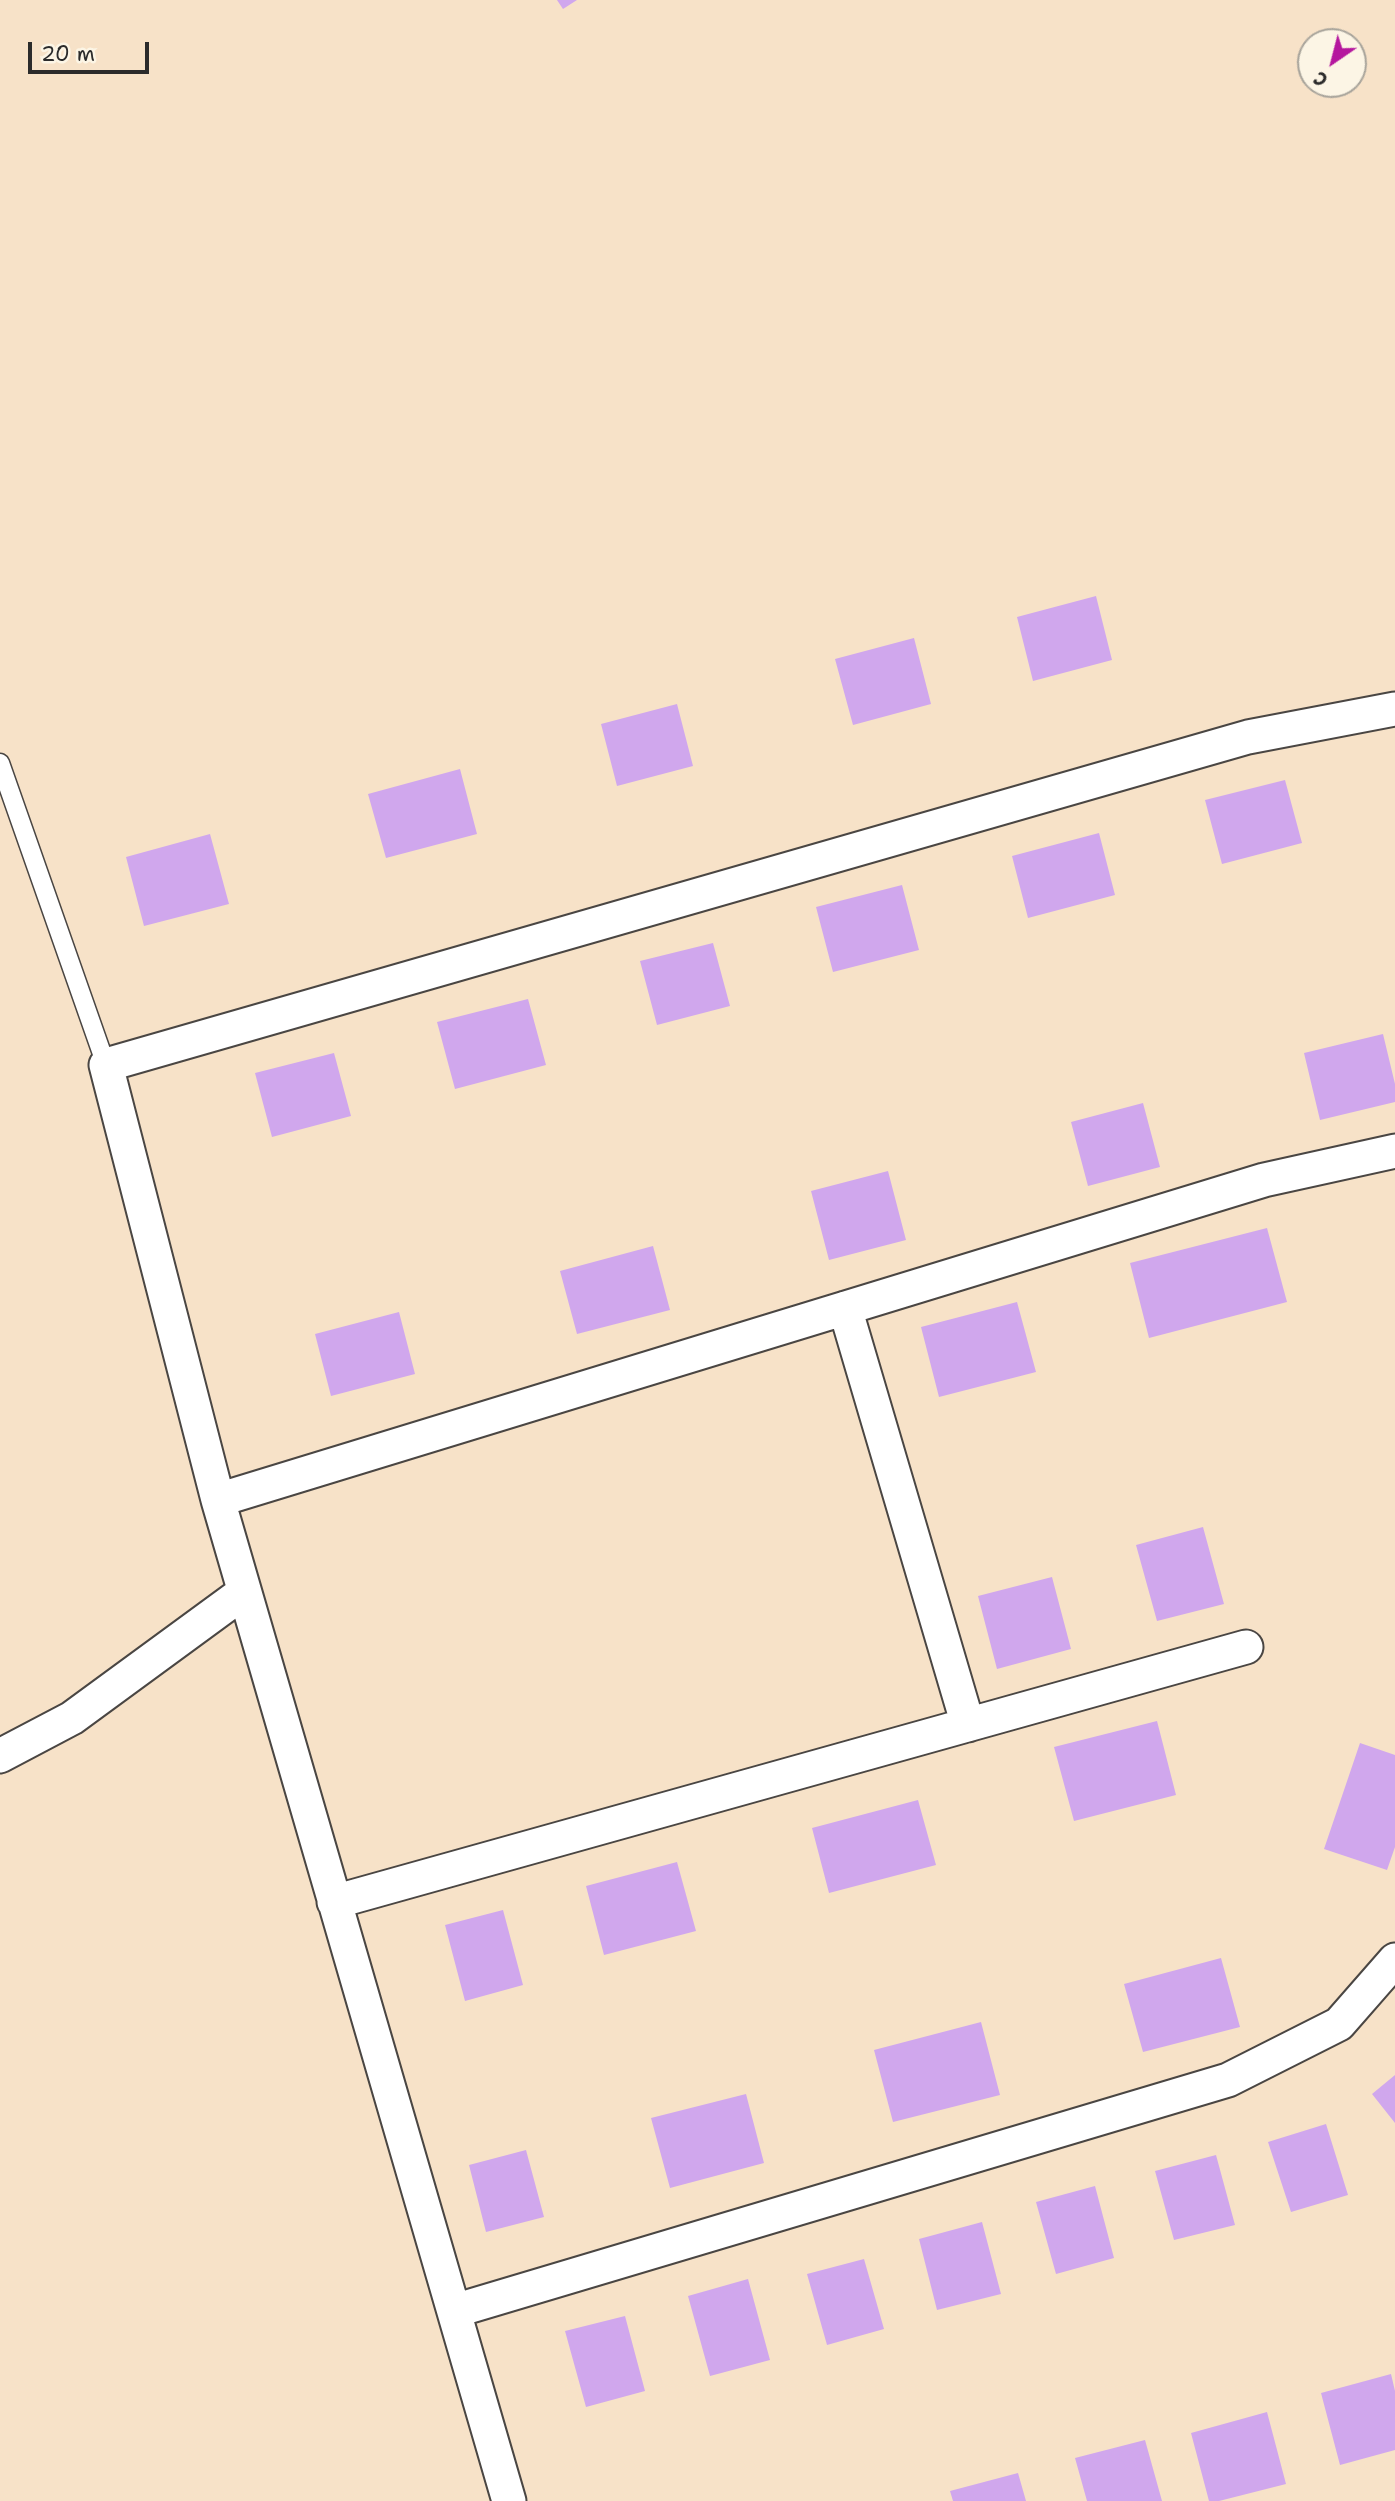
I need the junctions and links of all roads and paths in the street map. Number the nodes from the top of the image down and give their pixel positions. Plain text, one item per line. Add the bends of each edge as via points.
1 (1395, 709) edge
2 (0, 763) edge
3 (106, 1065) junction
4 (1395, 1152) edge
5 (845, 1308) junction
6 (218, 1500) junction
7 (244, 1592) junction
8 (1246, 1647) dead end
9 (968, 1724) junction
10 (0, 1756) edge
11 (334, 1902) junction
12 (1395, 1960) edge
13 (454, 2311) junction
14 (509, 2501) edge

1 - 3 street via 1248,737
2 - 3 lane
3 - 6 street
4 - 5 street via 1264,1180
5 - 6 street
5 - 9 street
6 - 7 street
7 - 10 street via 72,1718
7 - 11 street
8 - 9 street
9 - 11 street
11 - 13 street
12 - 13 street via 1339,2024 1228,2080
13 - 14 street

